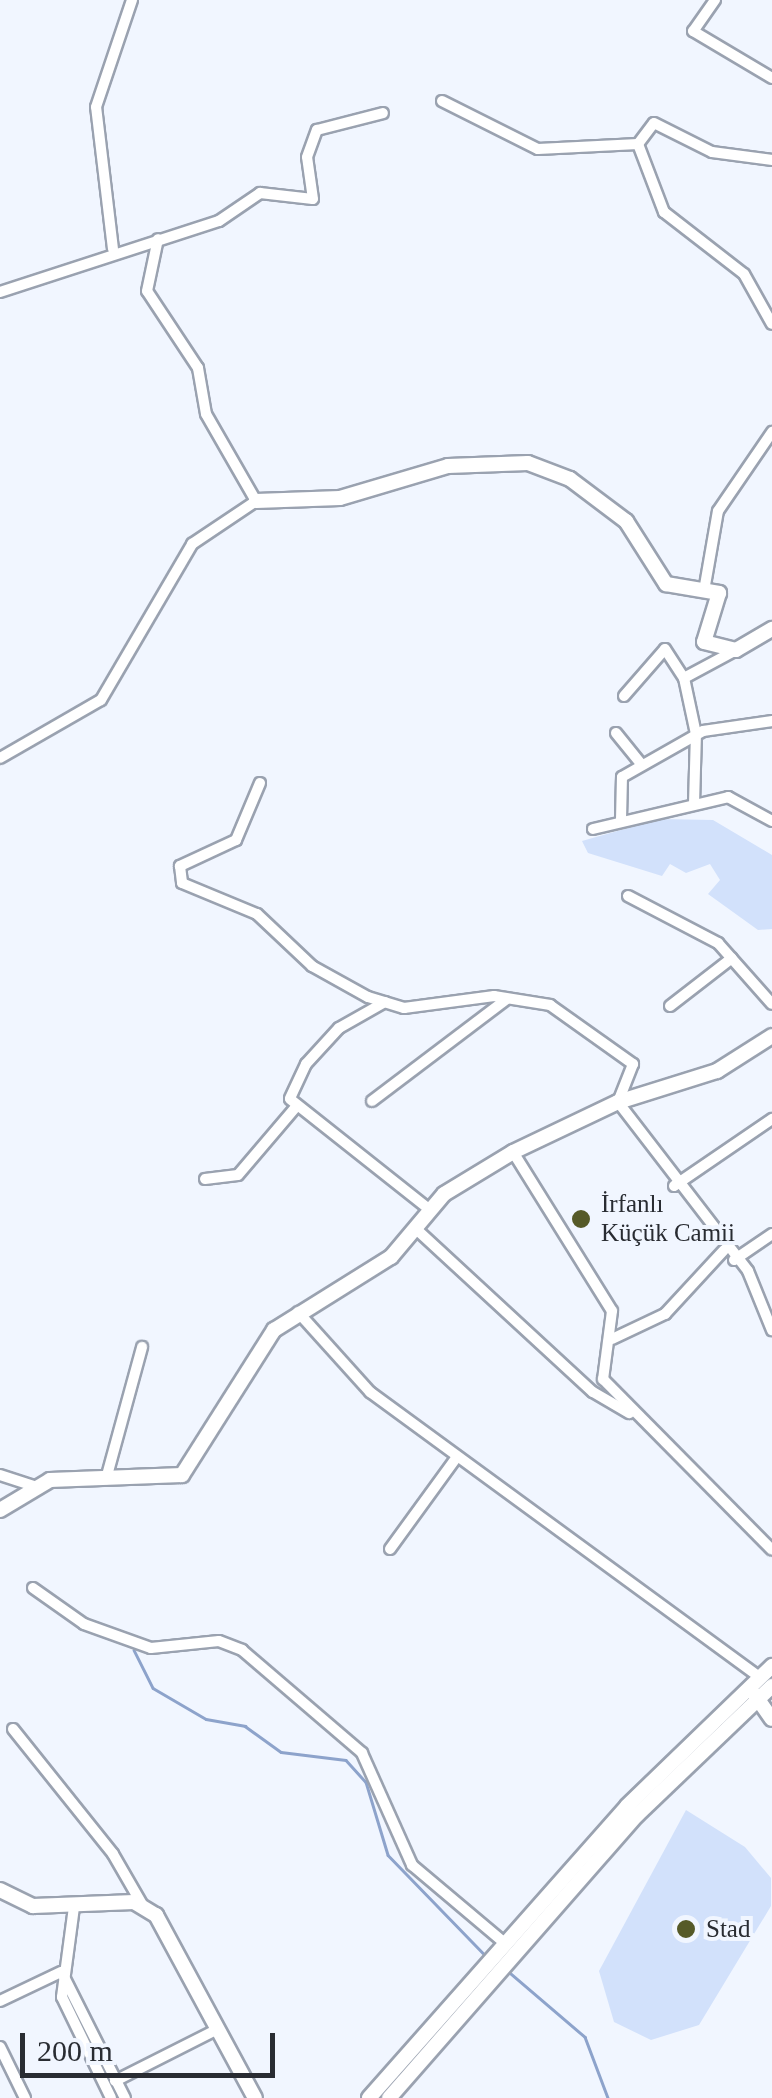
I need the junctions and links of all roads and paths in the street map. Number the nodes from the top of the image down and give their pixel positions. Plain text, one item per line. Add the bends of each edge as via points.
1 (132, 0) edge
2 (714, 0) edge
3 (772, 78) edge
4 (442, 100) dead end
5 (382, 114) dead end
6 (638, 144) junction
7 (772, 160) edge
8 (158, 239) junction
9 (113, 249) junction
10 (0, 292) edge
11 (772, 324) edge
12 (772, 432) edge
13 (256, 501) junction
14 (704, 591) junction
15 (772, 629) edge
16 (736, 650) junction
17 (684, 678) junction
18 (624, 696) dead end
19 (772, 722) edge
20 (616, 733) dead end
21 (696, 734) junction
22 (0, 758) edge
23 (642, 765) junction
24 (260, 782) dead end
25 (694, 804) junction
26 (621, 820) junction
27 (772, 821) edge
28 (592, 828) dead end
29 (628, 896) dead end
30 (732, 958) junction
31 (507, 998) junction
32 (385, 1002) junction
33 (772, 1004) edge
34 (670, 1006) dead end
35 (772, 1036) edge
36 (372, 1101) dead end
37 (618, 1102) junction
38 (294, 1108) junction
39 (772, 1119) edge
40 (513, 1152) junction
41 (205, 1180) dead end
42 (674, 1186) junction
43 (430, 1210) junction
44 (415, 1228) junction
45 (772, 1234) edge
46 (724, 1250) junction
47 (734, 1260) junction
48 (769, 1302) edge
49 (298, 1312) junction
50 (772, 1330) edge
51 (612, 1338) junction
52 (142, 1348) dead end
53 (640, 1420) junction
54 (456, 1458) junction
55 (0, 1474) edge
56 (106, 1478) junction
57 (36, 1487) junction
58 (0, 1510) edge
59 (390, 1550) dead end
60 (772, 1550) edge
61 (34, 1588) dead end
62 (772, 1666) edge
63 (760, 1688) edge
64 (772, 1720) edge
65 (13, 1729) dead end
66 (0, 1890) edge
67 (74, 1907) junction
68 (144, 1907) junction
69 (502, 1962) junction
70 (62, 1972) junction
71 (0, 2002) edge
72 (218, 2029) junction
73 (0, 2047) edge
74 (117, 2080) junction
75 (109, 2092) edge
76 (26, 2098) edge
77 (126, 2098) edge
78 (256, 2098) edge
79 (369, 2098) edge
80 (389, 2098) edge

1 - 9 street via 96,108
2 - 3 street via 693,31
4 - 6 street via 538,149
5 - 8 street via 317,130 307,157 313,199 260,192 219,221
6 - 7 street via 654,124 712,152
6 - 11 street via 664,212 744,274
8 - 9 street
8 - 13 street via 147,292 198,368 206,414
9 - 10 street
12 - 14 street via 718,510
13 - 14 street via 340,498 448,466 528,463 570,479 626,521 666,584
13 - 22 street via 192,544 101,700
14 - 16 street via 723,598 701,639
15 - 16 street
16 - 17 street
17 - 18 street via 665,649
17 - 21 street
19 - 21 street
20 - 23 street
21 - 23 street
21 - 25 street
23 - 26 street via 616,784
24 - 32 street via 236,840 178,875 257,914 312,966
25 - 26 street
25 - 27 street via 728,796
26 - 28 street
29 - 30 street
30 - 33 street
30 - 34 street
31 - 32 street
31 - 36 street
31 - 37 street via 550,1005 633,1064
32 - 38 street via 339,1028 306,1064
35 - 37 street via 717,1071
37 - 40 street
37 - 42 street
38 - 41 street via 238,1175
38 - 43 street
39 - 42 street
40 - 43 street
40 - 51 street via 612,1311
42 - 46 street
43 - 44 street
44 - 49 street via 390,1256
44 - 53 street via 593,1392
45 - 47 street
46 - 47 street
46 - 51 street via 665,1314
47 - 48 street
48 - 50 street
49 - 54 street via 370,1392
49 - 56 street via 274,1330 182,1475
51 - 53 street via 603,1378
52 - 56 street
53 - 60 street
54 - 59 street
54 - 63 street
55 - 57 street
56 - 57 street
57 - 58 street
61 - 69 street via 84,1624 151,1648 219,1641 242,1650 362,1754 412,1865
62 - 63 street
63 - 64 street
63 - 69 street
65 - 68 street via 113,1854
66 - 67 street via 34,1906
67 - 68 street
67 - 70 street
68 - 72 street
69 - 79 street
69 - 80 street
70 - 71 street
70 - 74 street
70 - 75 street via 62,1997
72 - 74 street
72 - 78 street
73 - 76 street
74 - 75 street
74 - 77 street

